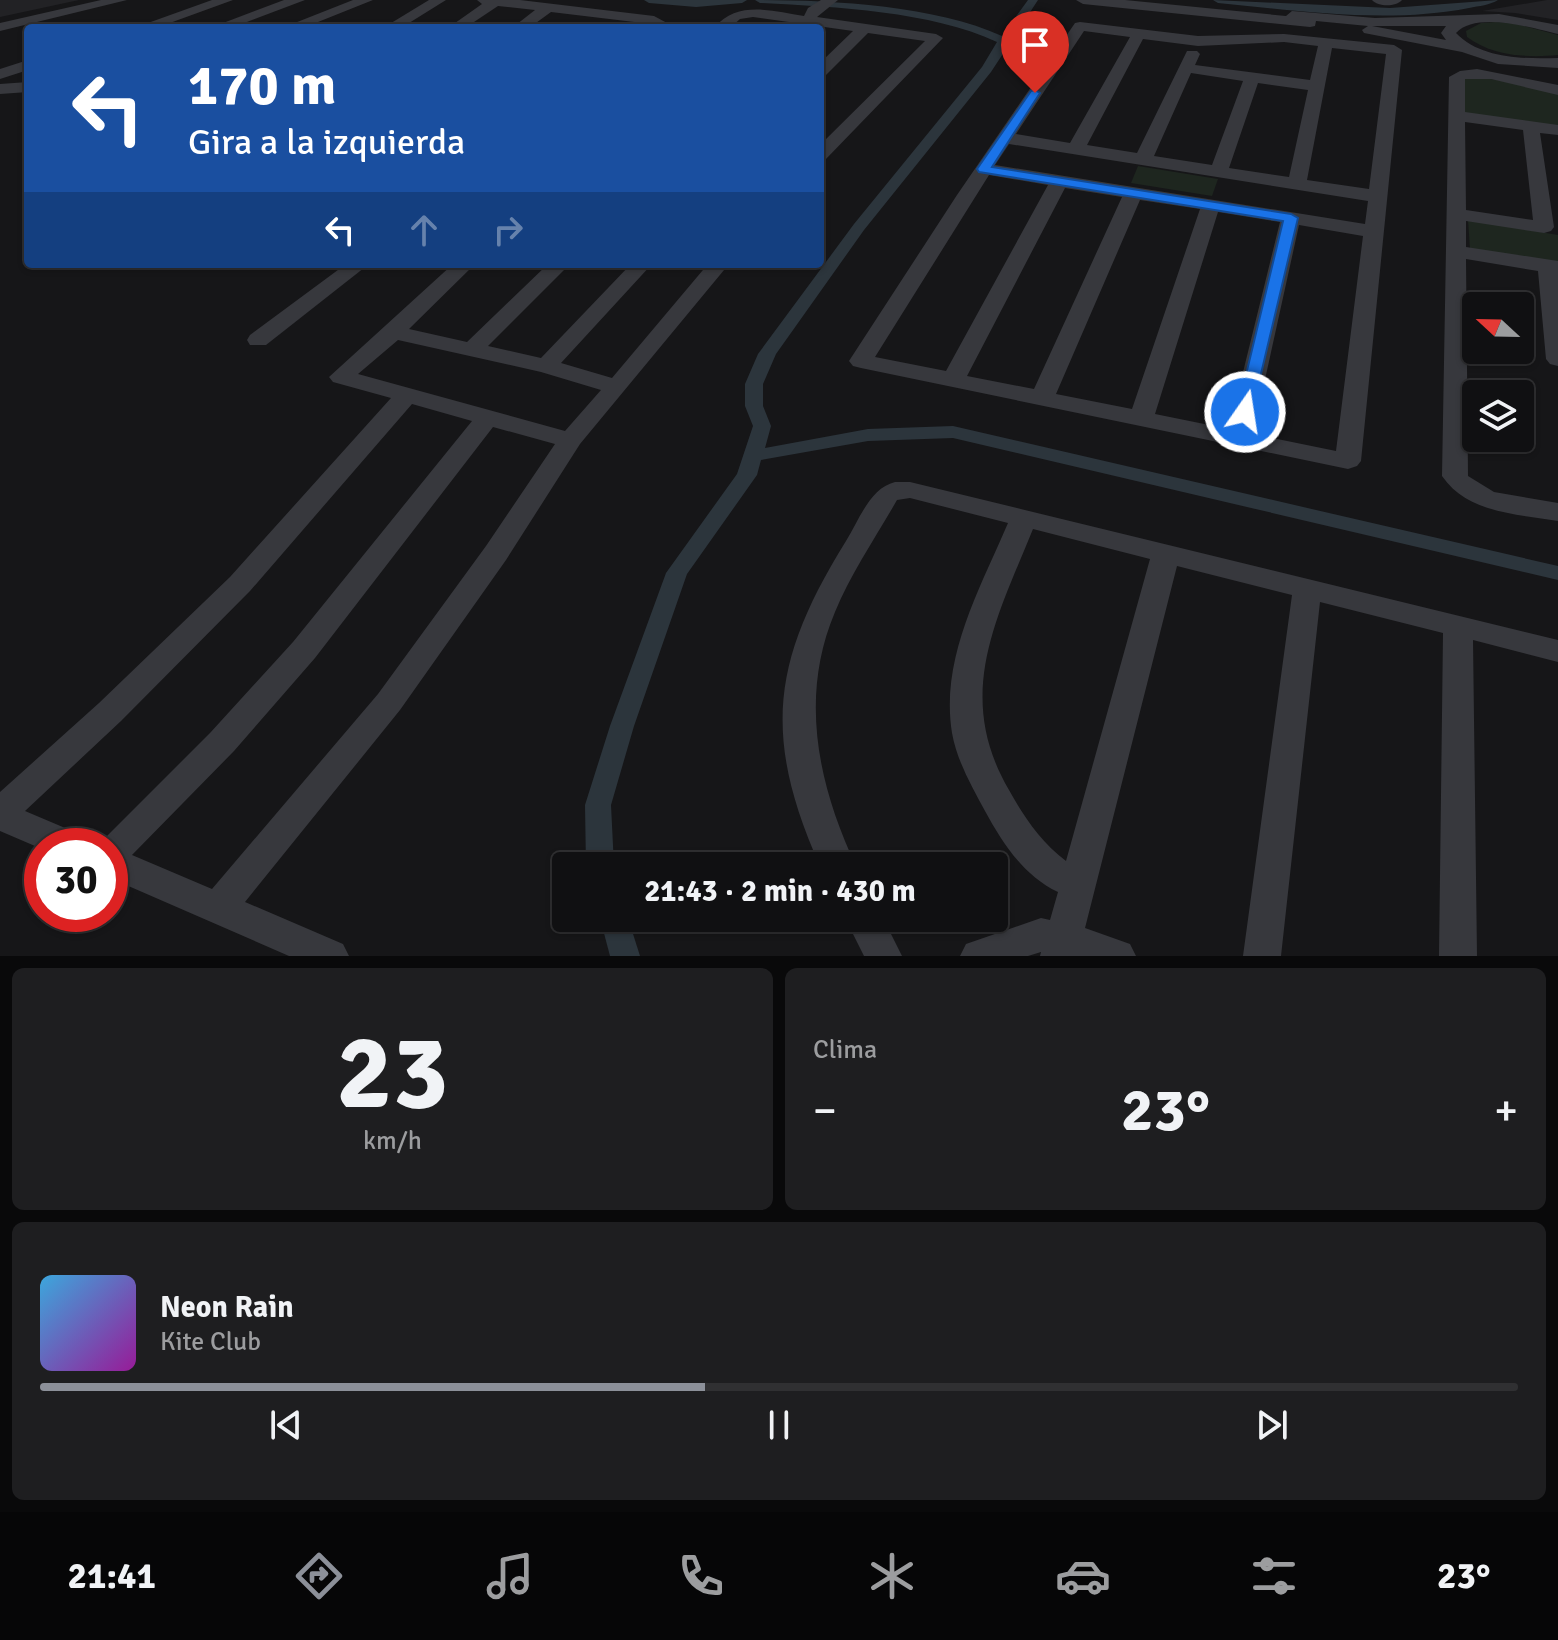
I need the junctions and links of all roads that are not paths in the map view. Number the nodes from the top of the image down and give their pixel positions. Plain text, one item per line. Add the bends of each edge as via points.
1 (95, 0) edge
2 (120, 0) edge
3 (226, 0) edge
4 (298, 0) edge
5 (366, 0) edge
6 (439, 0) edge
7 (807, 0) edge
8 (831, 0) edge
9 (1083, 0) edge
10 (1144, 0) edge
11 (1379, 0) edge
12 (1395, 0) edge
13 (490, 1) edge
14 (1308, 1) edge
15 (1326, 4) dead end
16 (549, 7) junction
17 (606, 14) junction
18 (782, 16) junction
19 (1254, 17) junction
20 (1296, 18) junction
21 (1340, 19) junction
22 (0, 20) edge
23 (809, 20) junction
24 (1461, 22) junction
25 (153, 24) edge
26 (229, 24) edge
27 (300, 24) edge
28 (397, 24) edge
29 (460, 24) edge
30 (525, 24) edge
31 (593, 24) edge
32 (659, 24) edge
33 (725, 24) edge
34 (0, 27) edge
35 (866, 27) junction
36 (1558, 28) edge
37 (1139, 33) junction
38 (1264, 38) junction
39 (1284, 38) junction
40 (1198, 41) junction
41 (1326, 42) junction
42 (1469, 50) junction
43 (1507, 61) junction
44 (1558, 63) edge
45 (824, 64) edge
46 (1532, 64) junction
47 (24, 66) edge
48 (1186, 68) junction
49 (1558, 72) edge
50 (0, 74) edge
51 (1481, 74) junction
52 (1252, 77) junction
53 (1506, 78) junction
54 (1317, 86) junction
55 (24, 87) edge
56 (0, 89) edge
57 (1558, 90) edge
58 (1457, 116) junction
59 (1531, 127) junction
60 (1558, 130) edge
61 (1005, 138) junction
62 (824, 147) edge
63 (1076, 149) junction
64 (1143, 160) junction
65 (984, 169) junction
66 (1219, 171) junction
67 (1059, 181) junction
68 (1297, 184) junction
69 (1133, 193) junction
70 (1375, 196) junction
71 (1211, 205) junction
72 (1457, 214) junction
73 (1291, 218) junction
74 (1551, 228) edge
75 (1371, 231) junction
76 (1458, 252) junction
77 (1553, 267) edge
78 (354, 268) edge
79 (461, 268) edge
80 (556, 268) edge
81 (638, 268) edge
82 (716, 268) edge
83 (393, 332) junction
84 (258, 340) dead end
85 (472, 349) junction
86 (1558, 359) edge
87 (546, 366) junction
88 (953, 380) junction
89 (617, 387) junction
90 (407, 395) junction
91 (1042, 399) junction
92 (488, 417) junction
93 (1141, 420) junction
94 (570, 440) junction
95 (1239, 440) junction
96 (1558, 512) edge
97 (1024, 518) junction
98 (1166, 553) junction
99 (1307, 589) junction
100 (1458, 626) junction
101 (1558, 651) edge
102 (0, 814) edge
103 (32, 828) edge
104 (128, 837) edge
105 (833, 852) edge
106 (128, 870) edge
107 (1078, 885) junction
108 (218, 908) junction
109 (871, 932) edge
110 (1062, 947) edge
111 (330, 956) edge
112 (883, 956) edge
113 (979, 956) edge
114 (1117, 956) edge
115 (1262, 956) edge
116 (1458, 956) edge

1 - 22 street
2 - 34 street
3 - 25 street
4 - 26 street
5 - 27 street
6 - 28 street
7 - 18 street
8 - 23 street
9 - 19 street
10 - 20 street
11 - 12 street
13 - 16 street
13 - 29 street
14 - 20 street
15 - 21 street
16 - 17 street
16 - 30 street
17 - 31 street
17 - 32 street
18 - 23 street
18 - 33 street via 744,13
19 - 20 street
19 - 38 street via 1265,29
20 - 21 street
20 - 39 street
20 - 42 street
21 - 24 street
23 - 35 street
24 - 36 street via 1490,19
24 - 42 street via 1448,33
35 - 45 street
35 - 62 street via 937,40
37 - 40 street
37 - 61 street via 1080,26
37 - 63 street
38 - 39 street
38 - 40 street
39 - 41 street
40 - 48 street
41 - 54 street
41 - 70 street via 1394,50
42 - 43 street
42 - 51 street via 1483,67
43 - 46 street
43 - 53 street
44 - 46 street
46 - 49 street
47 - 50 street
48 - 52 street
48 - 64 street
51 - 53 street
51 - 58 street via 1457,77
52 - 54 street
52 - 66 street
53 - 57 street
54 - 68 street
55 - 56 street
58 - 59 street
58 - 72 street
59 - 60 street
59 - 74 street
61 - 63 street
61 - 65 street
63 - 64 street
64 - 66 street
65 - 67 street
65 - 88 street via 861,361
66 - 68 street
67 - 69 street
67 - 88 street
68 - 70 street
69 - 71 street
69 - 91 street
70 - 75 street
71 - 73 street
71 - 93 street
72 - 74 street
72 - 76 street
73 - 75 street
73 - 95 street
75 - 95 street via 1350,459
76 - 77 street
76 - 96 street via 1455,476 1459,485 1478,496
77 - 86 street
78 - 84 street
79 - 83 street
80 - 85 street
81 - 87 street
82 - 89 street
83 - 85 street
83 - 90 street via 341,377
85 - 87 street
87 - 89 street
88 - 91 street
89 - 94 street
90 - 92 street
90 - 102 street via 240,584
91 - 93 street
92 - 94 street
92 - 104 street via 304,650
93 - 95 street
94 - 108 street via 389,702
97 - 98 street
97 - 105 street via 910,490 890,492 821,611 802,675 799,729 808,787
97 - 107 street via 969,654 965,726 988,790 1024,845 1041,865
98 - 99 street
98 - 107 street
99 - 100 street
99 - 115 street
100 - 101 street
100 - 116 street
102 - 103 street
106 - 108 street
107 - 110 street
108 - 111 street
109 - 112 street
110 - 113 street via 1029,937
110 - 114 street

